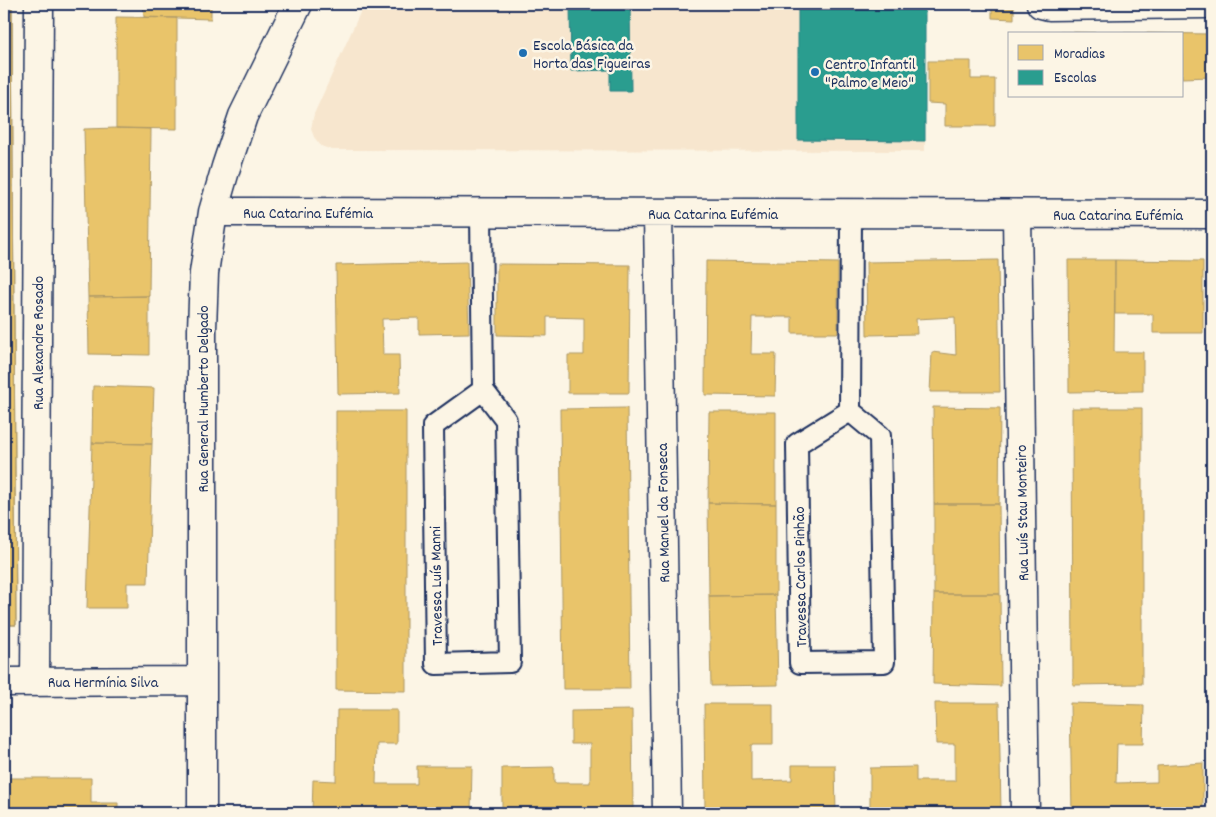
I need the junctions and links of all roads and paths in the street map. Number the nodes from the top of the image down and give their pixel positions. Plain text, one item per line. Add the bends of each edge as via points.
1 (39, 4) edge
2 (298, 4) edge
3 (1041, 4) edge
4 (1204, 4) edge
5 (213, 212) junction
6 (481, 213) junction
7 (658, 213) junction
8 (851, 214) junction
9 (1017, 214) junction
10 (1212, 214) edge
11 (483, 390) junction
12 (850, 412) junction
13 (202, 681) junction
14 (4, 682) edge
15 (35, 682) junction
16 (202, 813) edge
17 (667, 813) edge
18 (1025, 813) edge

1 - 15 street, Rua Alexandre Rosado
2 - 5 street, Rua General Humberto Delgado via 243,116
3 - 4 street
5 - 6 street, Rua Catarina Eufémia
5 - 13 street, Rua General Humberto Delgado via 204,273 202,329
6 - 7 street, Rua Catarina Eufémia
6 - 11 lane
7 - 8 street, Rua Catarina Eufémia
7 - 17 street, Rua Manuel da Fonseca
8 - 9 street, Rua Catarina Eufémia
8 - 12 lane
9 - 10 street, Rua Catarina Eufémia
9 - 18 street, Rua Luís Stau Monteiro
11 - 11 lane, Travessa Luís Manni via 433,426 436,664 510,662 506,420
12 - 12 lane, Travessa Carlos Pinhão via 797,444 800,663 884,662 880,436
13 - 15 street, Rua Hermínia Silva
13 - 16 street, Rua General Humberto Delgado
14 - 15 street, Rua Hermínia Silva

